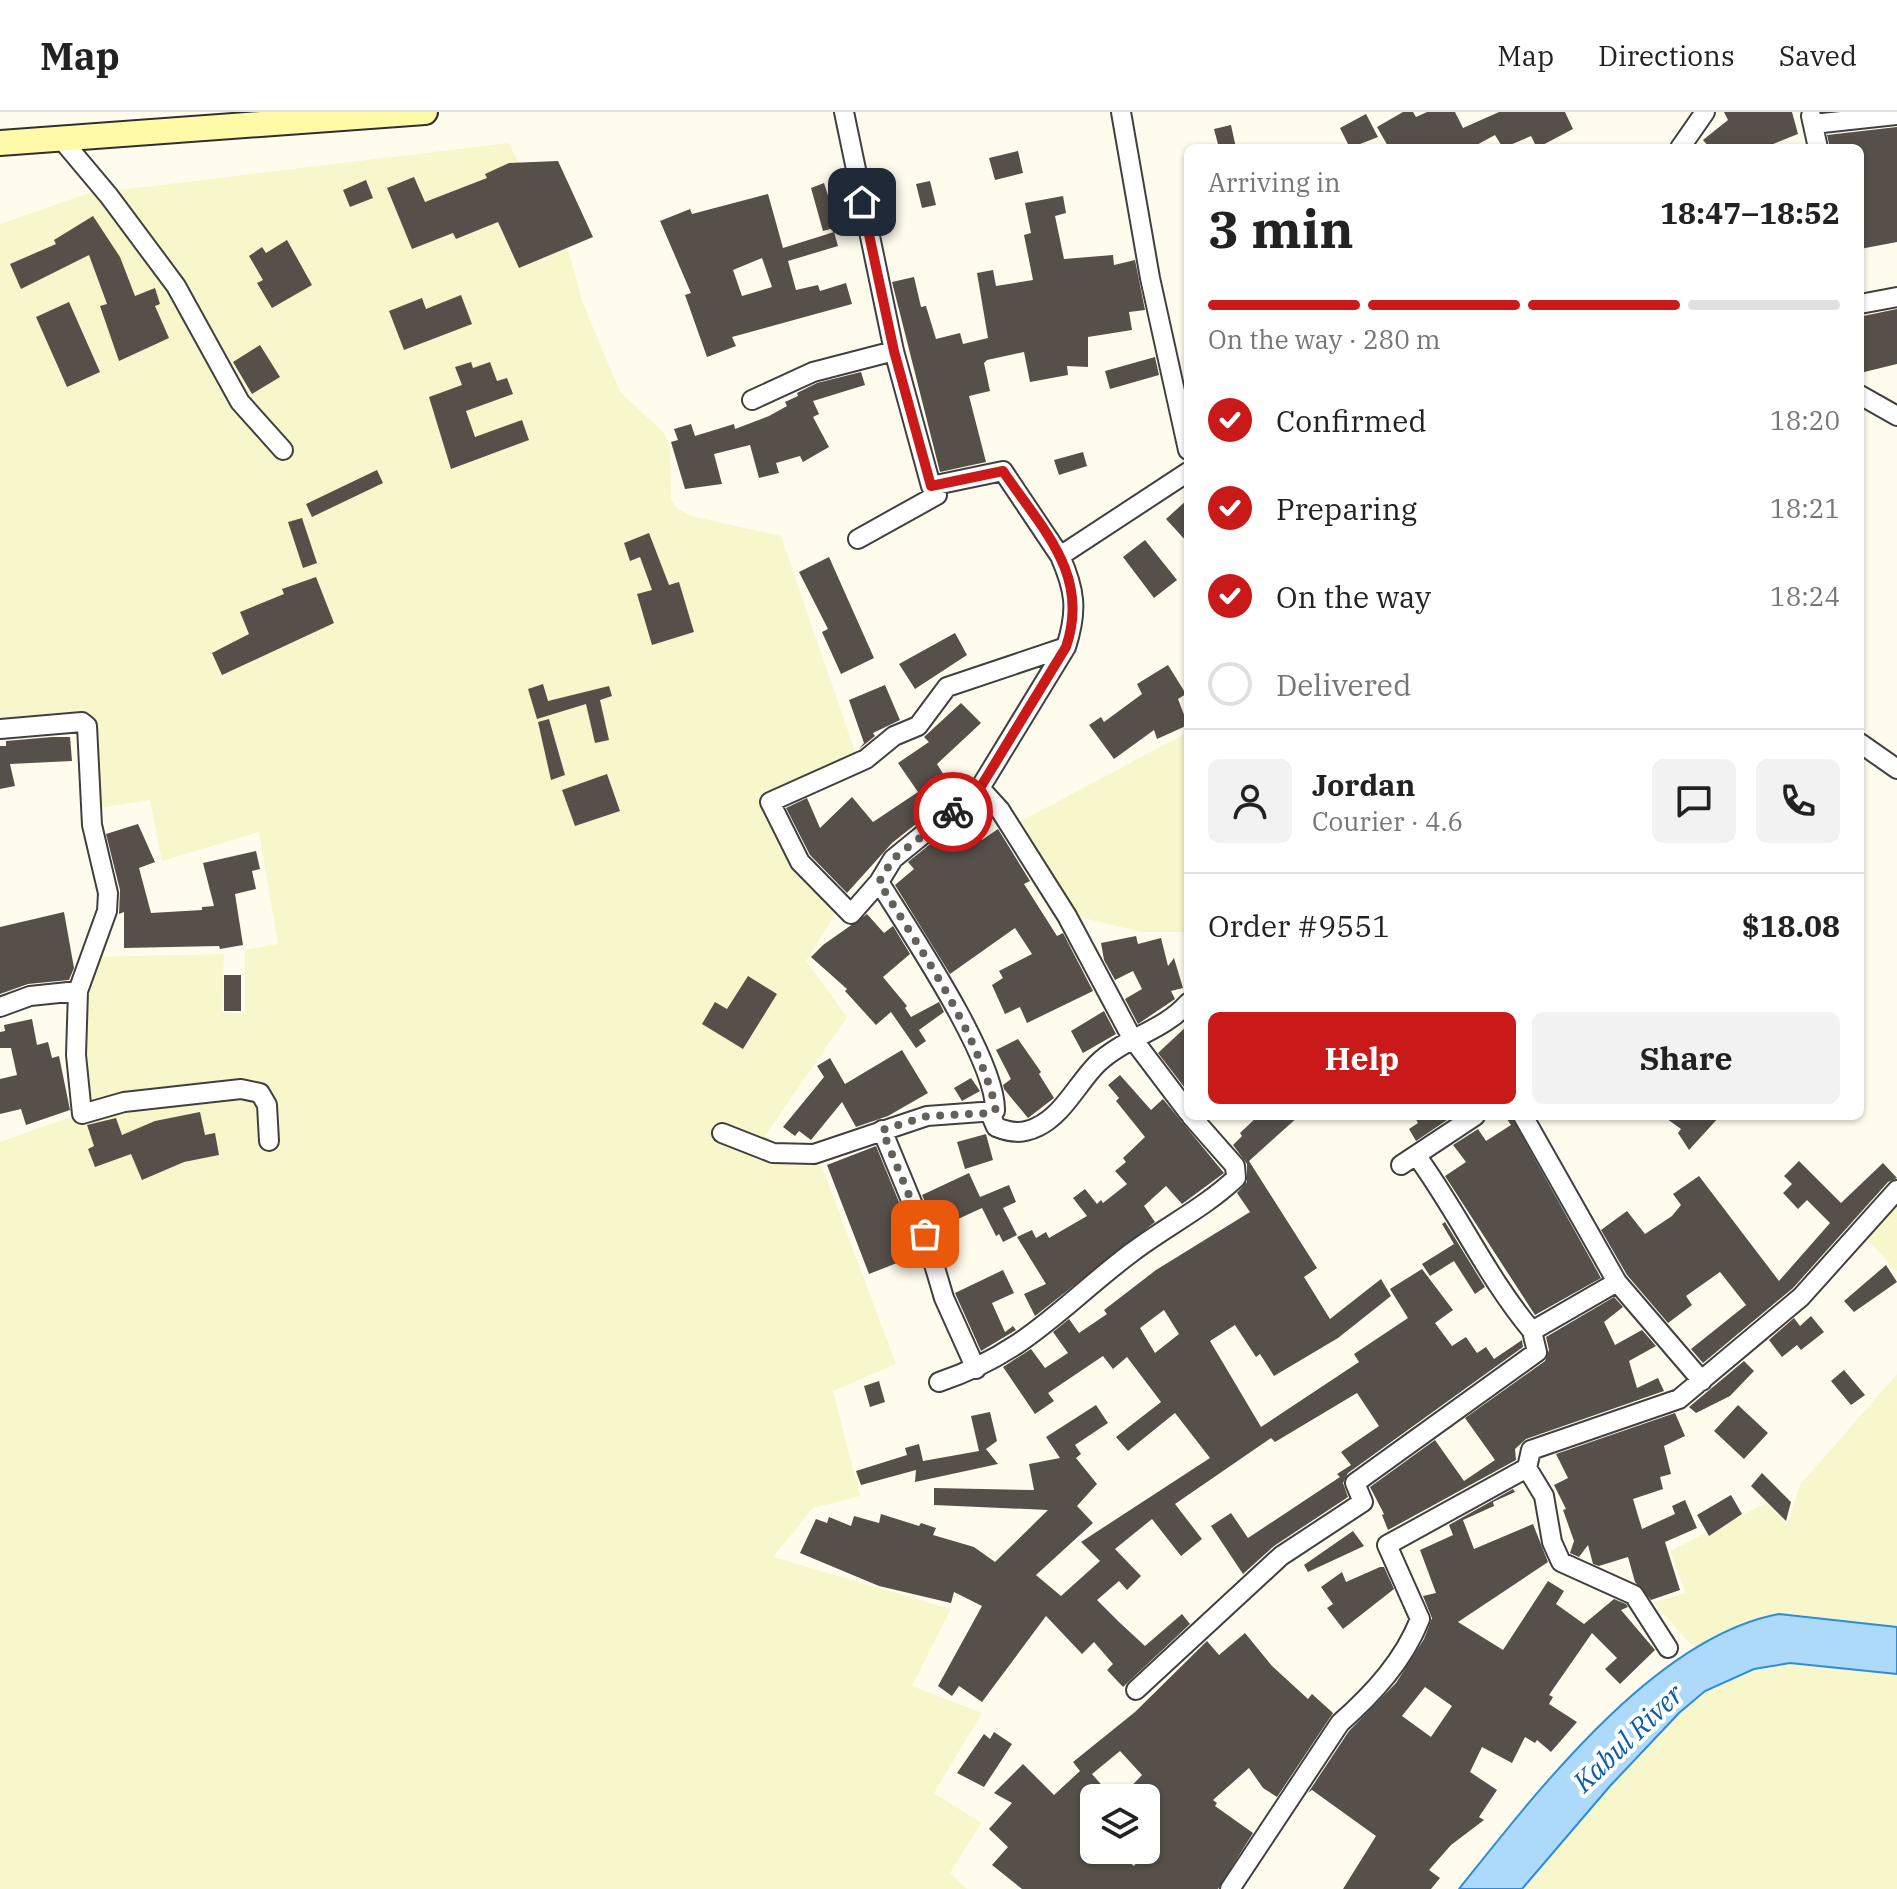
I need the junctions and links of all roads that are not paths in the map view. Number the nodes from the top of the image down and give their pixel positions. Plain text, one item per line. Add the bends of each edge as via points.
1 (425, 112) edge
2 (844, 112) edge
3 (1121, 112) edge
4 (1705, 112) edge
5 (1897, 115) edge
6 (1812, 118) edge
7 (62, 140) junction
8 (0, 143) edge
9 (1683, 144) edge
10 (1817, 144) edge
11 (1897, 297) edge
12 (1864, 303) edge
13 (894, 351) junction
14 (1864, 397) edge
15 (752, 400) dead end
16 (1897, 416) edge
17 (1184, 432) edge
18 (283, 450) dead end
19 (1184, 475) edge
20 (931, 486) junction
21 (858, 539) dead end
22 (1060, 556) junction
23 (1066, 647) junction
24 (0, 729) edge
25 (1864, 746) edge
26 (1897, 769) edge
27 (980, 788) junction
28 (879, 882) junction
29 (78, 991) junction
30 (0, 1007) edge
31 (1184, 1007) edge
32 (1132, 1038) junction
33 (1184, 1107) edge
34 (990, 1113) junction
35 (1194, 1120) edge
36 (1469, 1120) edge
37 (1525, 1120) edge
38 (882, 1130) junction
39 (722, 1133) dead end
40 (269, 1141) dead end
41 (1897, 1190) edge
42 (1617, 1282) junction
43 (1532, 1331) junction
44 (976, 1369) junction
45 (1702, 1381) junction
46 (939, 1382) dead end
47 (1527, 1468) junction
48 (1668, 1648) dead end
49 (1136, 1690) dead end
50 (1230, 1889) edge

1 - 7 main road
2 - 13 street
3 - 17 street
4 - 9 street
5 - 6 street
6 - 10 street
7 - 8 main road
7 - 18 street via 176,286 240,402
11 - 12 street
13 - 15 street via 813,372
13 - 20 street
14 - 16 street
19 - 22 street
20 - 21 street via 937,495
20 - 22 street via 1003,471
22 - 23 street via 1073,587 1074,624
23 - 27 street
23 - 28 street via 947,687 918,726 894,736 866,759 770,802 800,862 851,914
24 - 29 street via 82,722 87,726 92,825 108,893 107,911
25 - 26 street
27 - 28 street via 893,859
27 - 32 street via 1000,810 1067,916
28 - 34 street via 981,1060 996,1108
29 - 30 street via 30,996
29 - 40 street via 76,1055 82,1114 124,1102 241,1089 260,1093 267,1105
31 - 32 street via 1164,1025
32 - 33 street
32 - 34 street via 1098,1063 1040,1126 1007,1132 996,1127
34 - 38 street via 927,1116
35 - 44 street via 1235,1166 1236,1178 1105,1272 1009,1352
36 - 43 street via 1408,1160 1444,1193 1487,1272
37 - 42 street
38 - 39 street via 814,1154 773,1153
38 - 44 street
41 - 45 street via 1801,1297
42 - 43 street
42 - 45 street
43 - 49 street via 1537,1352 1355,1483 1363,1502 1281,1556
44 - 46 street
45 - 47 street via 1679,1399 1531,1450
47 - 48 street via 1544,1496 1561,1562 1634,1595
47 - 50 street via 1387,1545 1420,1619 1408,1649 1340,1723

